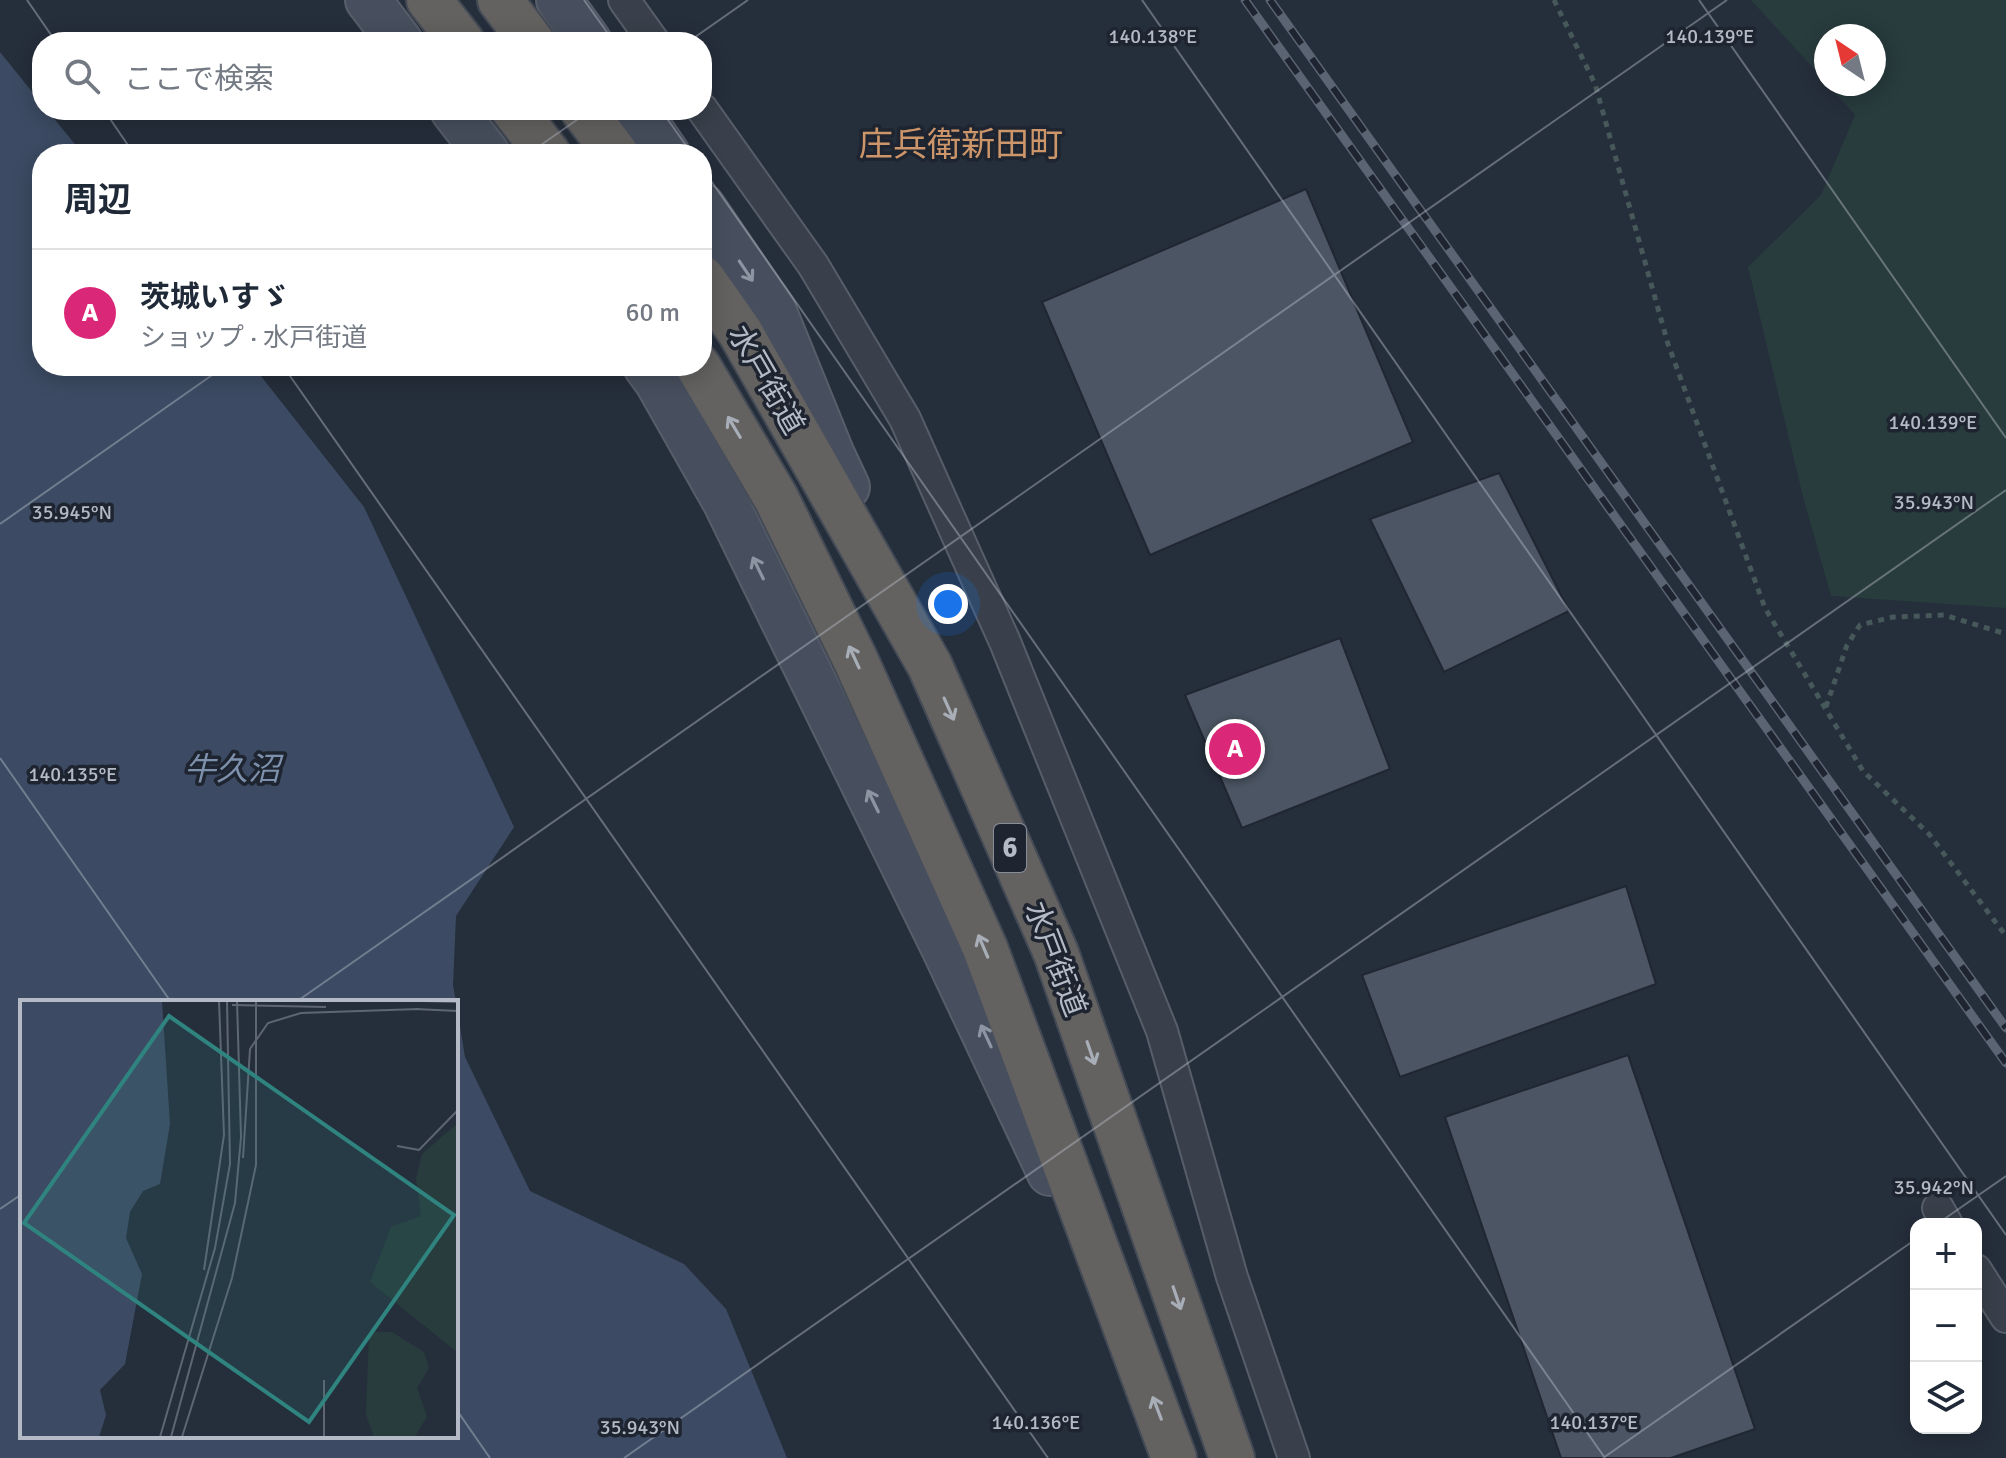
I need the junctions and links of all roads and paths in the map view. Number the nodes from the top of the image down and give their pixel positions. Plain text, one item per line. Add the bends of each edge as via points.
1 (368, 0) edge
2 (429, 0) edge
3 (500, 0) edge
4 (559, 0) edge
5 (624, 0) edge
6 (1554, 0) edge
7 (392, 32) edge
8 (454, 32) edge
9 (524, 32) edge
10 (582, 32) edge
11 (647, 32) edge
12 (461, 120) edge
13 (522, 120) edge
14 (590, 120) edge
15 (644, 120) edge
16 (710, 120) edge
17 (479, 144) edge
18 (540, 144) edge
19 (608, 144) edge
20 (660, 144) edge
21 (712, 221) edge
22 (712, 292) edge
23 (653, 376) edge
24 (704, 376) edge
25 (2006, 634) edge
26 (930, 666) junction
27 (1826, 708) junction
28 (2006, 936) edge
29 (1982, 1279) edge
30 (2006, 1317) edge
31 (1138, 1360) junction
32 (1174, 1458) edge
33 (1232, 1458) edge
34 (1294, 1458) edge

1 - 7 main road
2 - 8 highway
3 - 9 highway
4 - 10 main road
5 - 11 street
6 - 27 path via 1595,84 1668,344 1765,608
12 - 17 main road
13 - 18 highway
14 - 19 highway
15 - 20 main road
16 - 34 street via 813,265 905,419 1005,642 1162,1031 1232,1277
21 -> 26 main road via 774,312 832,455
22 - 26 highway, 水戸街道 / 6 via 740,332
31 -> 23 main road via 759,569
31 -> 24 highway, 水戸街道 / 6 via 985,948 776,498
25 - 27 path via 1944,615 1893,617 1860,625 1847,645
26 -> 33 highway, 水戸街道 / 6 via 1056,953
27 - 28 path via 1863,771 1929,834
29 - 30 street
32 -> 31 highway, 水戸街道 / 6

